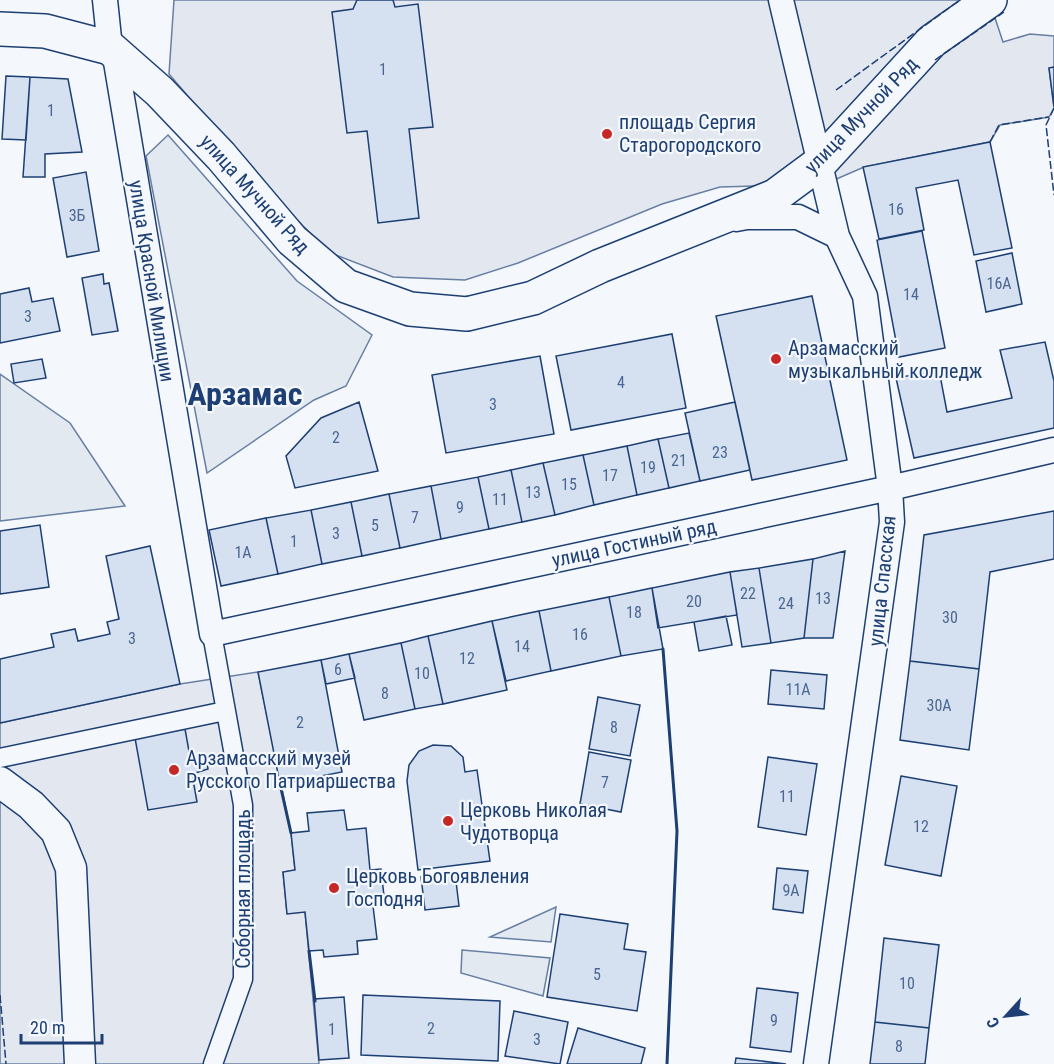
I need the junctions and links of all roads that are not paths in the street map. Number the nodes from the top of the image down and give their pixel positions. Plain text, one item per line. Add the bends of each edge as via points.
1 (105, 0) edge
2 (781, 0) edge
3 (990, 0) edge
4 (0, 29) edge
5 (111, 48) junction
6 (821, 162) junction
7 (691, 231) junction
8 (837, 236) junction
9 (1054, 450) edge
10 (890, 488) junction
11 (212, 634) junction
12 (225, 711) junction
13 (0, 758) edge
14 (0, 782) edge
15 (80, 1064) edge
16 (213, 1064) edge
17 (816, 1064) edge

1 - 5 street, улица Красной Милиции
2 - 6 street, улица Спасская
3 - 6 main road, улица Мучной Ряд via 932,41
4 - 5 main road via 45,31
5 - 7 main road, улица Мучной Ряд via 221,156 292,240 346,286 410,309 467,314 533,298 600,266
5 - 11 street, улица Красной Милиции
6 - 7 main road, улица Мучной Ряд via 775,196
6 - 8 street, улица Спасская
7 - 8 street, улица Мучной Ряд via 747,217 798,217
8 - 10 street, улица Спасская via 865,296
9 - 10 street, улица Гостиный ряд
10 - 11 street, улица Гостиный ряд
10 - 17 street, улица Спасская via 887,561
11 - 12 street, Соборная площадь
12 - 13 street
12 - 16 street, Соборная площадь via 243,805 243,979
14 - 15 street via 31,805 56,831 71,868

